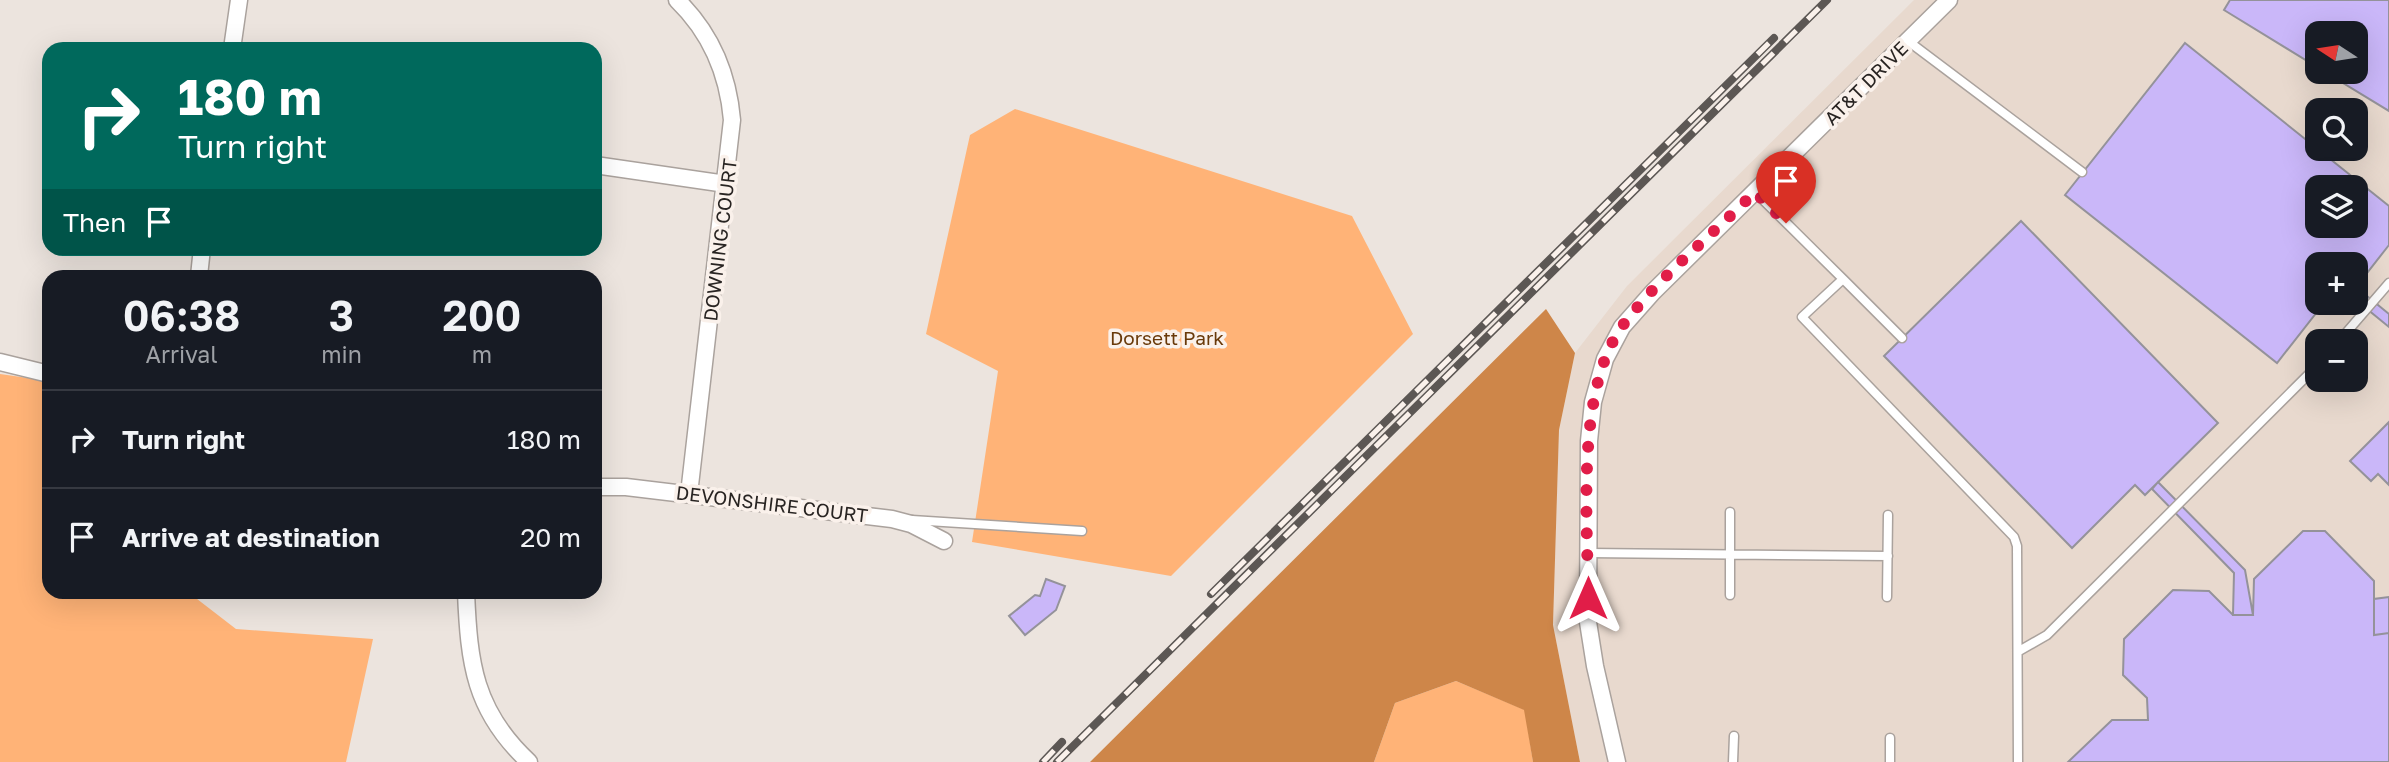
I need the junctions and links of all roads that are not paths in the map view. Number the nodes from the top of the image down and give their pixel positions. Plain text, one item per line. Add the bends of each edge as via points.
1 (239, 0) edge
2 (677, 0) edge
3 (1949, 0) edge
4 (1908, 41) junction
5 (233, 42) edge
6 (602, 166) edge
7 (2082, 173) dead end
8 (726, 184) junction
9 (1755, 192) junction
10 (1843, 279) junction
11 (2389, 283) edge
12 (2349, 329) edge
13 (1902, 338) dead end
14 (0, 362) edge
15 (42, 372) edge
16 (2305, 378) edge
17 (602, 487) edge
18 (689, 494) junction
19 (1730, 512) dead end
20 (1888, 515) dead end
21 (892, 519) junction
22 (1082, 531) dead end
23 (944, 541) dead end
24 (1588, 553) junction
25 (1731, 555) junction
26 (1888, 556) junction
27 (1730, 595) dead end
28 (1887, 597) dead end
29 (466, 599) edge
30 (2019, 650) junction
31 (1734, 736) dead end
32 (1890, 738) dead end
33 (529, 762) edge
34 (1617, 762) edge
35 (1733, 762) edge
36 (1890, 762) edge
37 (2018, 762) edge

1 - 5 street
2 - 8 street, DOWNING COURT via 710,44 728,90 732,120
3 - 4 street, AT&T DRIVE
4 - 7 lane
4 - 9 street, AT&T DRIVE
6 - 8 street
8 - 18 street, DOWNING COURT
9 - 10 lane
9 - 24 street, AT&T DRIVE via 1645,300 1622,327 1605,359 1592,402
10 - 13 lane
10 - 30 lane via 1802,317 2014,537
11 - 12 lane
14 - 15 street
16 - 30 lane via 2048,635
17 - 18 street, DEVONSHIRE COURT
18 - 21 street, DEVONSHIRE COURT
19 - 25 lane
20 - 26 lane
21 - 22 lane
21 - 23 street, DEVONSHIRE COURT
24 - 25 lane
24 - 34 street, AT&T DRIVE via 1590,633
25 - 26 lane
25 - 27 lane
26 - 28 lane
29 - 33 street via 477,688 500,731
30 - 37 lane
31 - 35 lane
32 - 36 lane

